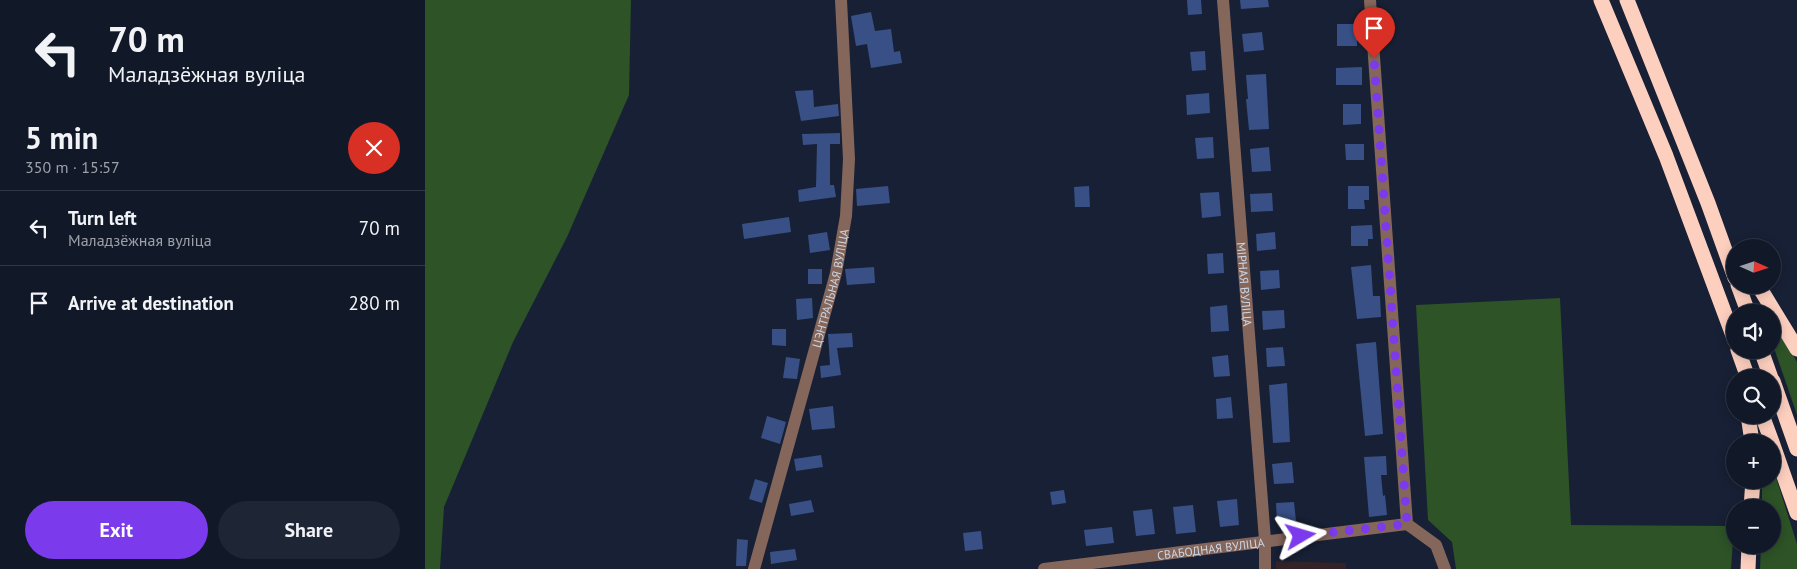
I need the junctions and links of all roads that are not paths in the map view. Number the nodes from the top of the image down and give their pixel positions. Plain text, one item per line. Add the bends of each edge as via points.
1 (841, 0) edge
2 (1223, 0) edge
3 (1370, 0) edge
4 (1601, 0) edge
5 (1627, 0) edge
6 (1708, 203) junction
7 (1730, 239) edge
8 (1726, 253) edge
9 (1763, 294) edge
10 (1726, 317) edge
11 (1797, 349) edge
12 (1781, 404) edge
13 (1797, 449) edge
14 (1781, 469) edge
15 (1797, 513) edge
16 (1407, 524) junction
17 (1265, 540) junction
18 (1749, 554) edge
19 (754, 569) edge
20 (1043, 569) edge
21 (1265, 569) edge
22 (1445, 569) edge
23 (1748, 569) edge

1 - 19 street, ЦЭНТРАЛЬНАЯ ВУЛІЦА via 849,159 846,216 836,273
2 - 17 street, МІРНАЯ ВУЛІЦА
3 - 16 street
4 - 10 highway via 1667,156
5 - 6 highway
6 - 7 highway
6 - 8 highway
9 - 11 highway
12 - 13 highway
14 - 15 highway
16 - 17 street, СВАБОДНАЯ ВУЛІЦА
16 - 22 street via 1436,545
17 - 20 street, СВАБОДНАЯ ВУЛІЦА
17 - 21 street, МІРНАЯ ВУЛІЦА
18 - 23 highway

